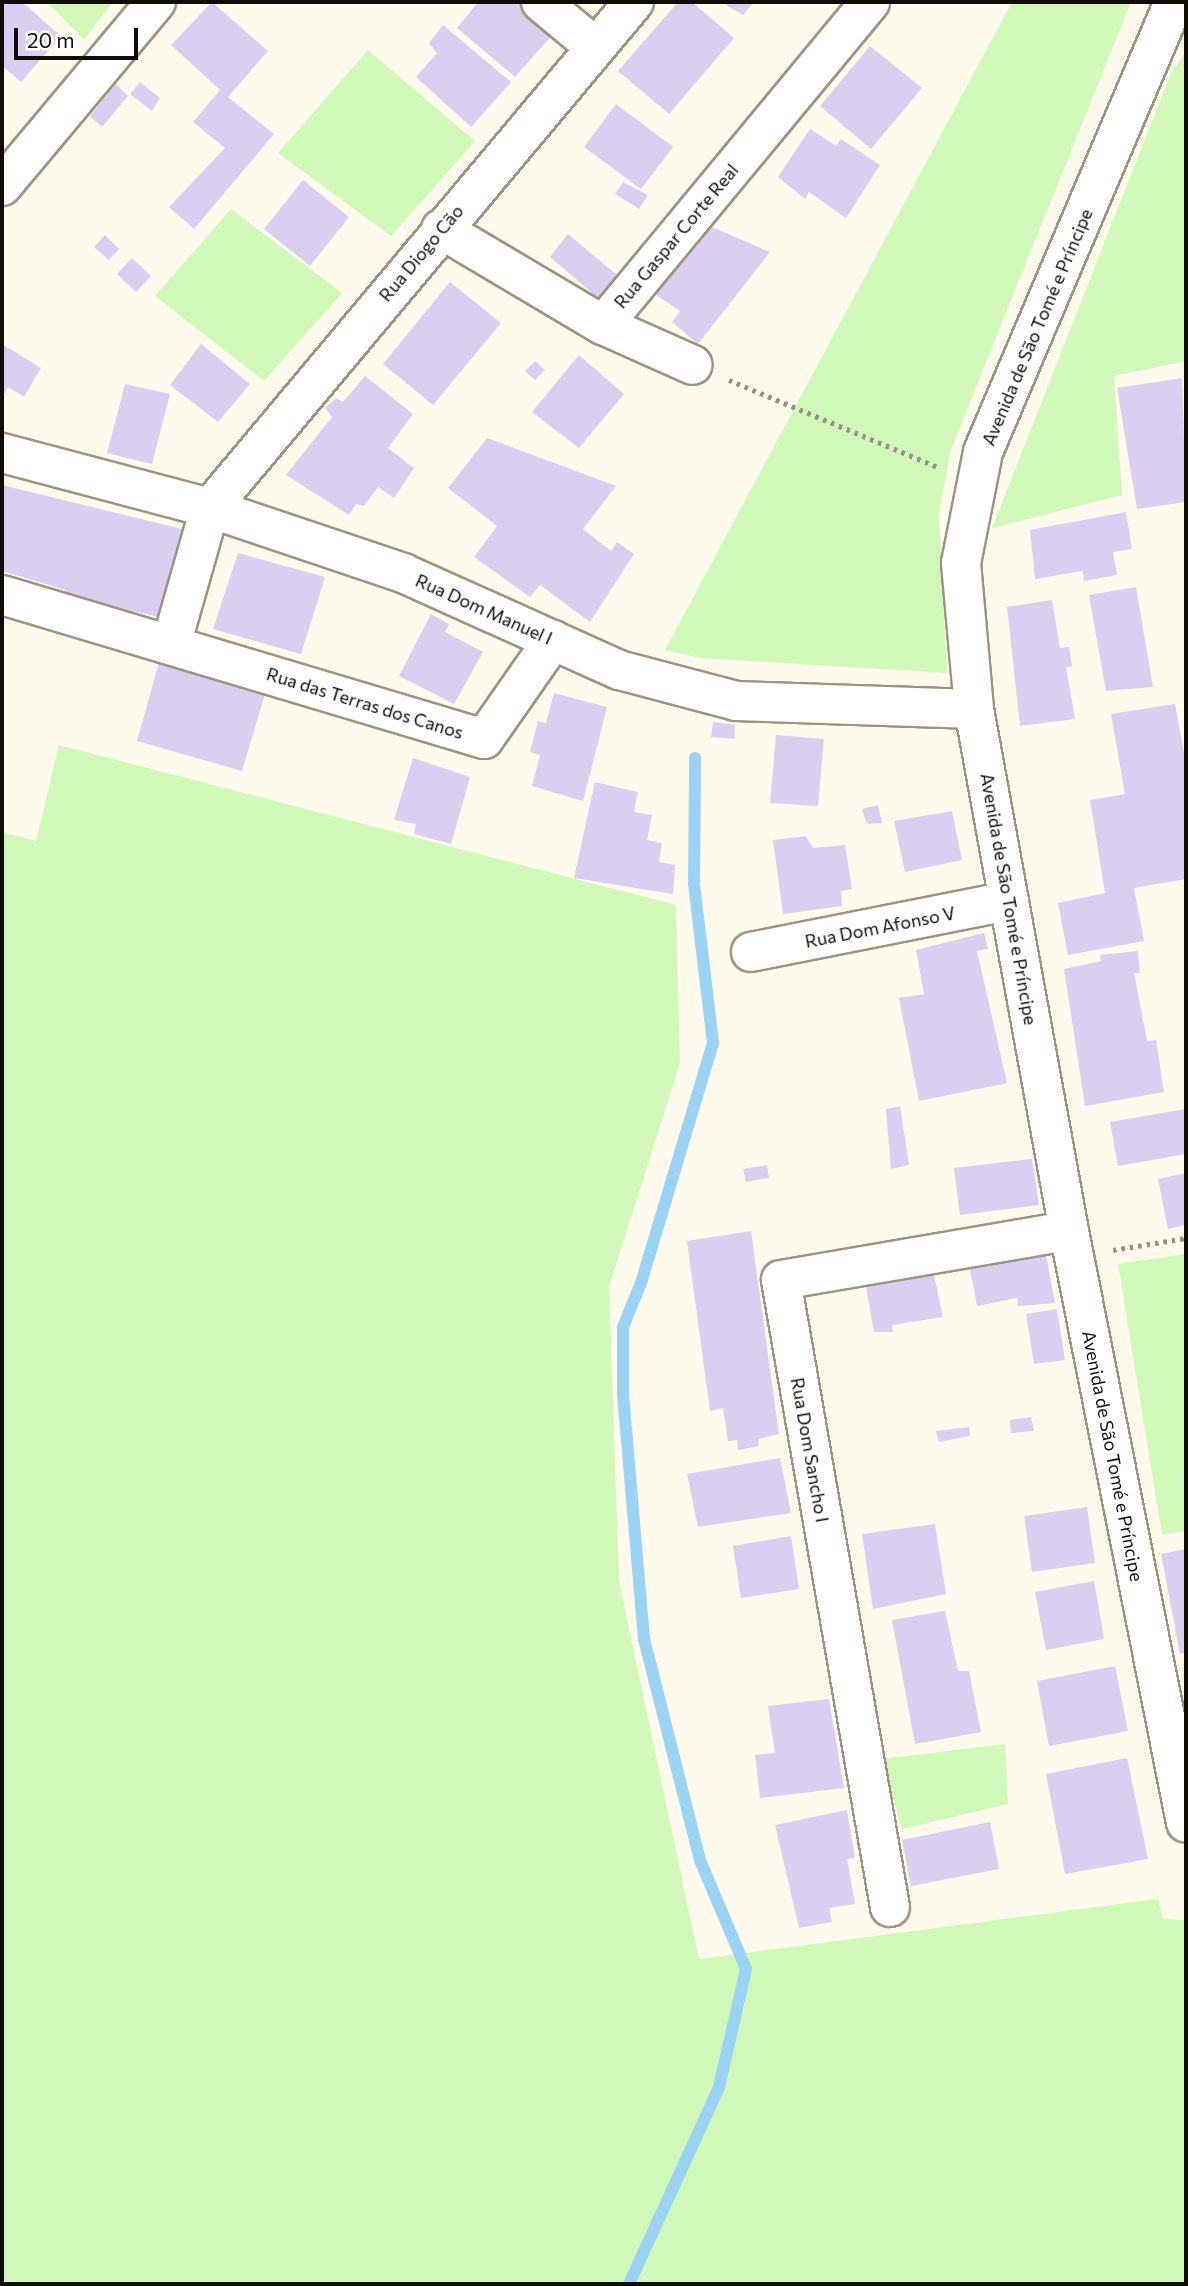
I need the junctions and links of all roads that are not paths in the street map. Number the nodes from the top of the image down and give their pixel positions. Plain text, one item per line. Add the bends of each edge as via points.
1 (156, 2) edge
2 (541, 2) edge
3 (634, 2) edge
4 (870, 2) edge
5 (1174, 2) edge
6 (595, 47) junction
7 (2, 186) edge
8 (441, 229) junction
9 (603, 325) junction
10 (693, 365) road end
11 (2, 453) edge
12 (210, 508) junction
13 (2, 594) edge
14 (553, 640) junction
15 (171, 645) junction
16 (974, 709) junction
17 (1009, 901) junction
18 (751, 952) dead end
19 (1072, 1244) junction
20 (1186, 1823) edge
21 (890, 1907) dead end

1 - 7 street
2 - 6 street
3 - 6 street, Rua Diogo Cão
4 - 9 street, Rua Gaspar Corte Real
5 - 16 street, Avenida de São Tomé e Príncipe via 984,452 961,563
6 - 8 street, Rua Diogo Cão
8 - 9 street, Rua Gaspar Corte Real
8 - 12 street, Rua Diogo Cão
9 - 10 street
11 - 12 street, Rua Dom Manuel I
12 - 14 street, Rua Dom Manuel I via 403,573
12 - 15 street
13 - 15 street, Rua das Terras dos Canos
14 - 15 street, Rua das Terras dos Canos via 484,739
14 - 16 street, Rua Dom Manuel I via 618,670 736,701
16 - 17 street, Avenida de São Tomé e Príncipe
17 - 18 street, Rua Dom Afonso V
17 - 19 street, Avenida de São Tomé e Príncipe
19 - 20 street, Avenida de São Tomé e Príncipe
19 - 21 street, Rua Dom Sancho I via 781,1280

